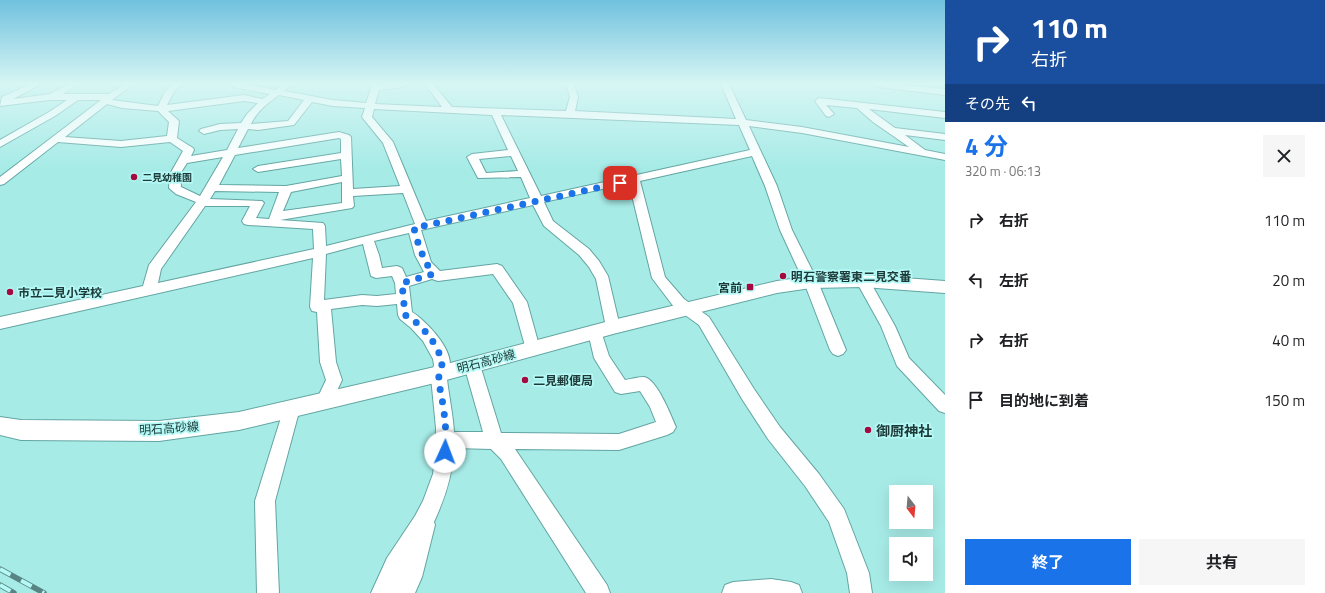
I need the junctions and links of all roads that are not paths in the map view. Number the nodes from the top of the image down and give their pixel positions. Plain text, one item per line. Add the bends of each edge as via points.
1 (55, 112) edge
2 (90, 112) edge
3 (164, 112) edge
4 (254, 112) edge
5 (300, 112) edge
6 (368, 112) edge
7 (487, 112) edge
8 (495, 112) junction
9 (737, 112) edge
10 (867, 112) edge
11 (914, 112) edge
12 (570, 114) joint
13 (945, 115) edge
14 (742, 122) junction
15 (244, 126) junction
16 (204, 131) dead end
17 (893, 131) junction
18 (945, 137) edge
19 (54, 139) junction
20 (172, 139) junction
21 (0, 144) edge
22 (267, 147) junction
23 (754, 152) junction
24 (922, 152) junction
25 (230, 153) junction
26 (514, 153) junction
27 (346, 155) junction
28 (945, 157) edge
29 (184, 160) junction
30 (258, 169) junction
31 (524, 174) junction
32 (347, 178) junction
33 (1, 179) edge
34 (634, 179) junction
35 (212, 188) junction
36 (251, 188) junction
37 (286, 189) junction
38 (407, 189) junction
39 (347, 193) junction
40 (203, 200) junction
41 (536, 201) junction
42 (275, 219) junction
43 (418, 227) junction
44 (367, 238) junction
45 (320, 252) junction
46 (433, 274) junction
47 (863, 281) junction
48 (811, 282) junction
49 (945, 287) edge
50 (403, 290) junction
51 (149, 291) junction
52 (324, 305) junction
53 (687, 308) junction
54 (0, 323) edge
55 (613, 327) junction
56 (595, 332) junction
57 (532, 349) junction
58 (838, 350) dead end
59 (472, 365) junction
60 (439, 374) junction
61 (324, 401) junction
62 (945, 406) edge
63 (292, 408) junction
64 (0, 426) edge
65 (446, 440) junction
66 (494, 440) junction
67 (430, 509) junction
68 (268, 593) edge
69 (382, 593) edge
70 (404, 593) edge
71 (599, 593) edge
72 (733, 593) edge
73 (791, 593) edge
74 (861, 593) edge

1 - 21 street
2 - 19 street
3 - 20 street via 174,121
4 - 15 street
5 - 15 street via 291,123
6 - 38 street via 367,117 388,142
7 - 8 street
8 - 12 street
8 - 26 street
9 - 14 street
10 - 17 street
11 - 13 street
12 - 14 street
14 - 23 street
14 - 24 street
15 - 16 street
15 - 25 street
17 - 18 street
17 - 24 street
19 - 20 street via 121,144
19 - 33 street
20 - 29 street via 189,150
22 - 25 street
22 - 27 street via 339,135 346,137
22 - 30 street
23 - 34 street
23 - 48 street via 771,186 786,230
24 - 28 street
25 - 29 street
25 - 35 street
26 - 31 street
26 - 31 street via 472,157 482,176
27 - 30 street
27 - 32 street
29 - 40 street via 175,174 175,188
30 - 36 street
31 - 41 street
32 - 37 street
32 - 39 street
34 - 41 street
34 - 53 street via 659,278 679,303
35 - 36 street
35 - 40 street
36 - 37 street
37 - 42 street
38 - 39 street
38 - 43 street
39 - 42 street via 348,206
40 - 42 street via 209,203 258,203 248,221
40 - 51 street via 154,268
41 - 43 street
41 - 55 street via 548,223 584,252 597,269 603,279
42 - 45 street via 319,226
43 - 44 street
43 - 46 street via 422,254
44 - 45 street
44 - 50 street via 376,272 397,271
45 - 51 street
45 - 52 street via 317,307
46 - 50 street
46 - 57 street via 438,276 497,269 520,302
47 - 48 main road, 明石高砂線
47 - 49 main road, 明石高砂線
47 - 62 street via 888,326 903,362
48 - 53 main road, 明石高砂線 via 777,286
48 - 58 street
50 - 52 street via 377,301 362,300
50 - 60 street via 405,315 428,335 442,365
51 - 54 street
52 - 61 street via 328,362 334,380
53 - 55 main road, 明石高砂線
53 - 74 street via 704,321 774,433 837,516 858,573
55 - 56 main road, 明石高砂線
56 - 57 main road, 明石高砂線
56 - 66 street via 602,358 621,387 644,384 657,404 667,427 619,442
57 - 59 main road, 明石高砂線
59 - 60 main road, 明石高砂線
59 - 66 street
60 - 61 main road, 明石高砂線
60 - 65 street
61 - 63 main road, 明石高砂線
63 - 64 main road, 明石高砂線 via 239,421 159,431 21,430
63 - 68 street via 265,502
65 - 66 street
65 - 67 street via 442,476
66 - 71 street via 507,453
67 - 69 street via 394,565
67 - 70 street
72 - 73 street via 771,590

